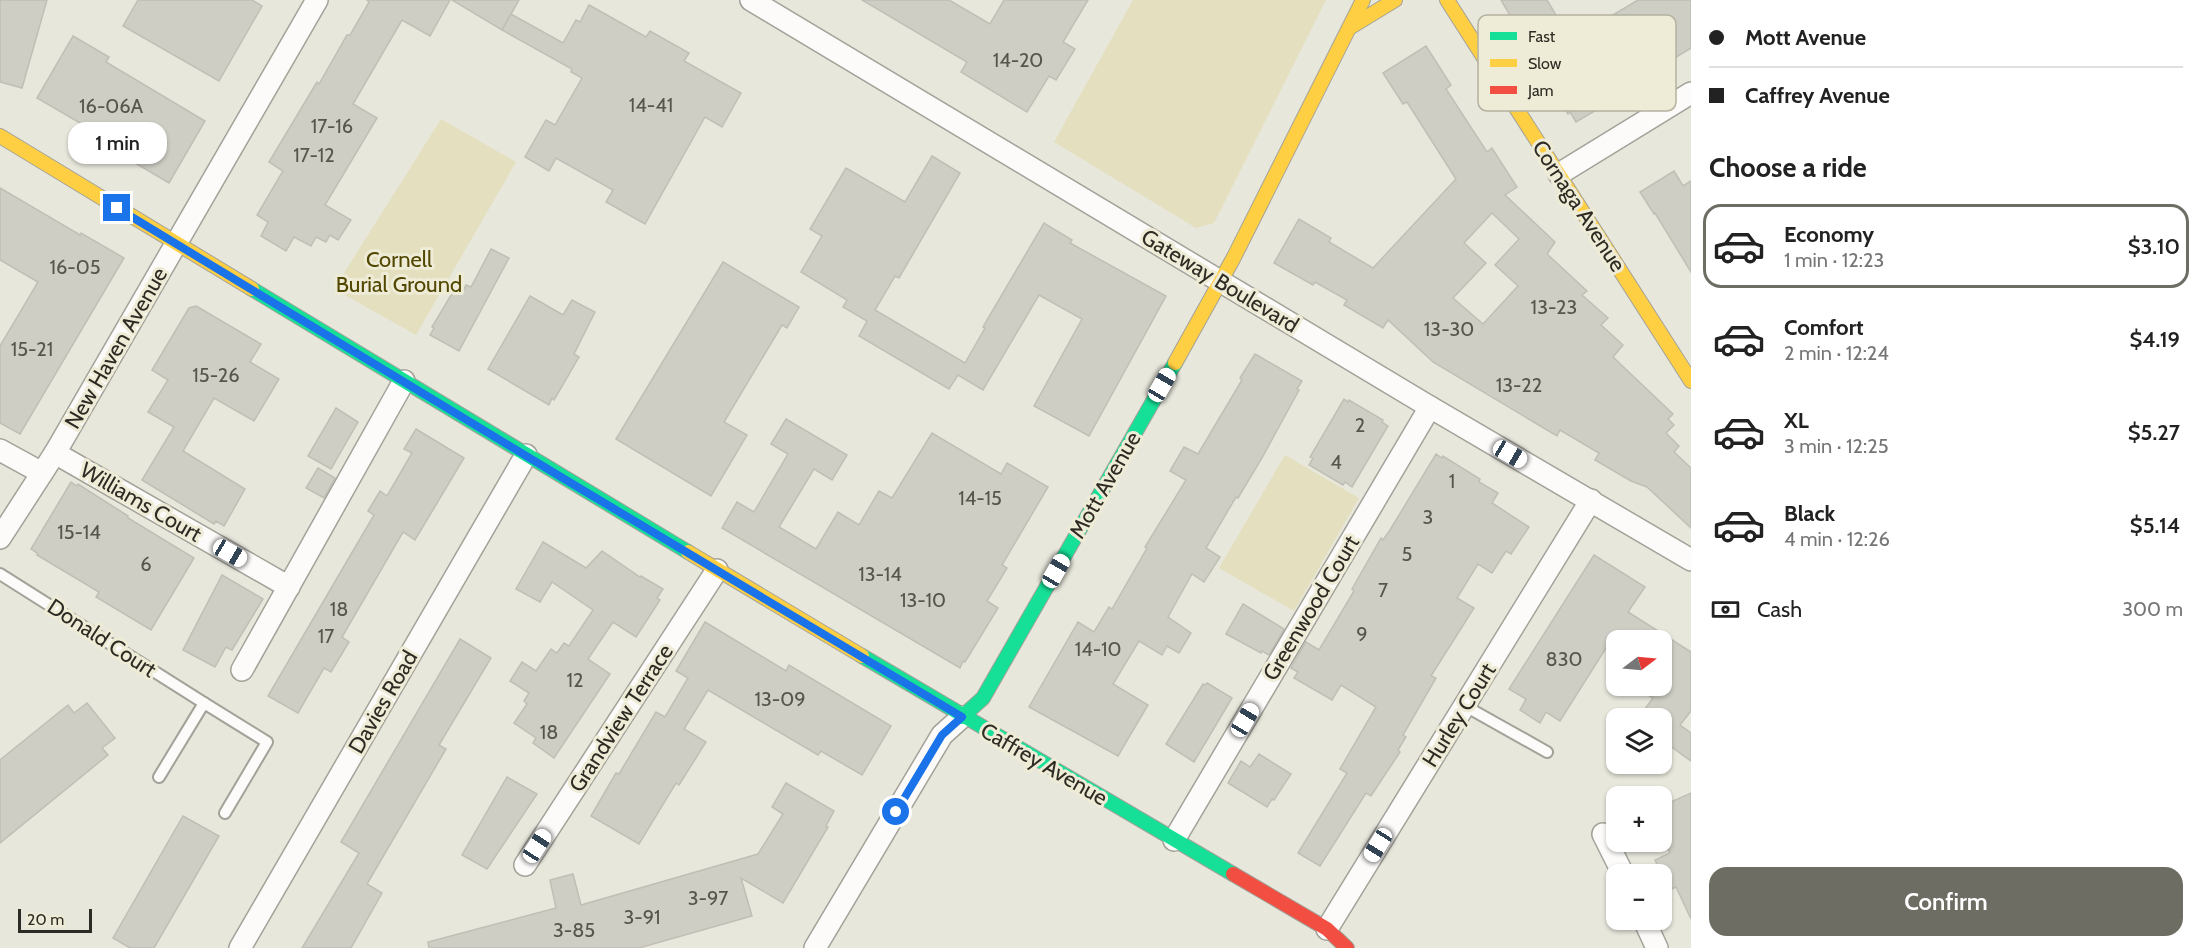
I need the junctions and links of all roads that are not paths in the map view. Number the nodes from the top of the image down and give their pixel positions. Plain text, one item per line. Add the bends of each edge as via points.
1 (317, 0) edge
2 (751, 0) edge
3 (1363, 0) edge
4 (1395, 0) edge
5 (1447, 0) edge
6 (1349, 28) junction
7 (1478, 49) edge
8 (1691, 93) edge
9 (1676, 102) edge
10 (1518, 111) edge
11 (1661, 111) edge
12 (0, 136) edge
13 (1558, 174) junction
14 (176, 243) junction
15 (1221, 282) junction
16 (404, 381) junction
17 (1691, 381) edge
18 (1430, 407) junction
19 (0, 450) edge
20 (55, 453) junction
21 (526, 455) junction
22 (42, 473) junction
23 (1591, 500) junction
24 (0, 538) edge
25 (1691, 560) edge
26 (717, 570) junction
27 (0, 574) edge
28 (289, 587) junction
29 (242, 670) dead end
30 (204, 703) junction
31 (1465, 705) junction
32 (962, 717) junction
33 (1547, 752) dead end
34 (159, 777) dead end
35 (225, 813) dead end
36 (1603, 834) dead end
37 (1174, 840) junction
38 (1618, 864) edge
39 (525, 865) dead end
40 (1327, 929) junction
41 (1649, 930) edge
42 (240, 948) edge
43 (814, 948) edge
44 (1347, 948) edge
45 (1658, 948) edge

1 - 14 street, New Haven Avenue
2 - 15 street, Gateway Boulevard
3 - 6 street, Mott Avenue
4 - 6 street
5 - 7 street, Cornaga Avenue
6 - 15 street, Mott Avenue
8 - 9 street
10 - 13 street, Cornaga Avenue
11 - 13 street
12 - 14 street, Caffrey Avenue
13 - 17 street, Cornaga Avenue
14 - 16 street, Caffrey Avenue
14 - 20 street, New Haven Avenue
15 - 18 street, Gateway Boulevard
15 - 32 street, Mott Avenue via 983,698
16 - 21 street, Caffrey Avenue
16 - 28 street
18 - 23 street, Gateway Boulevard
18 - 37 street, Greenwood Court
19 - 22 street
20 - 22 street, New Haven Avenue
20 - 28 street, Williams Court
21 - 26 street, Caffrey Avenue
21 - 42 street, Davies Road
22 - 24 street, New Haven Avenue
23 - 25 street, Gateway Boulevard
23 - 31 street, Hurley Court
26 - 32 street, Caffrey Avenue
26 - 39 street, Grandview Terrace
27 - 30 lane, Donald Court
28 - 29 street
30 - 34 lane
30 - 35 lane, Donald Court via 267,742
31 - 33 lane
31 - 40 street, Hurley Court
32 - 37 street, Caffrey Avenue
32 - 43 street, Mott Avenue via 942,735
36 - 38 street
37 - 40 street, Caffrey Avenue
40 - 44 street, Caffrey Avenue
41 - 45 street

